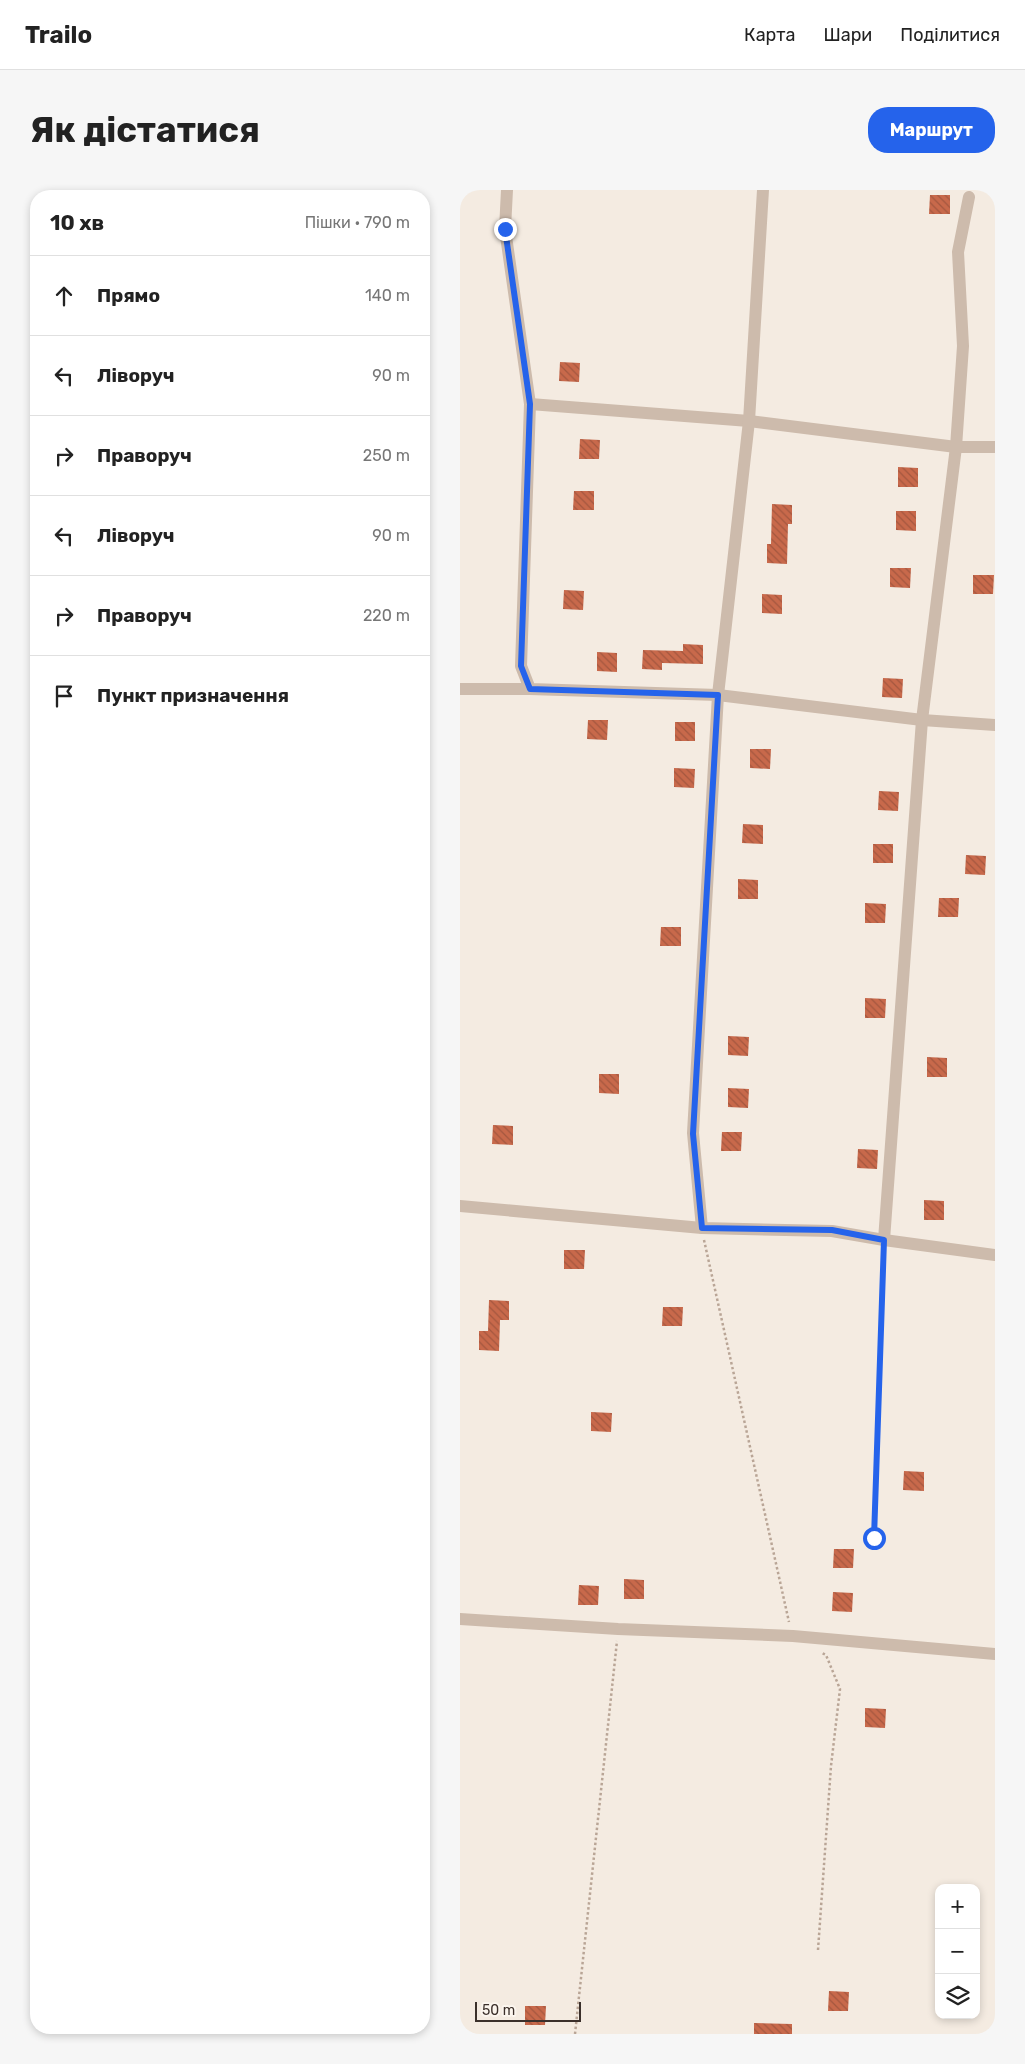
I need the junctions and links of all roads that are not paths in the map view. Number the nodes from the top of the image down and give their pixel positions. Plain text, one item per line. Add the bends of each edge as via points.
1 (507, 190) edge
2 (763, 190) edge
3 (969, 196) dead end
4 (530, 404) junction
5 (749, 421) junction
6 (956, 447) junction
7 (995, 447) edge
8 (460, 689) edge
9 (530, 689) junction
10 (718, 695) junction
11 (922, 720) junction
12 (995, 725) edge
13 (460, 1206) edge
14 (702, 1228) junction
15 (884, 1240) junction
16 (995, 1255) edge
17 (460, 1619) edge
18 (995, 1654) edge

1 - 4 street via 505,229
2 - 5 street
3 - 6 street via 958,252 963,346
4 - 5 street
4 - 9 street via 521,666
5 - 6 street
5 - 10 street
6 - 7 street
6 - 11 street
8 - 9 street
9 - 10 street
10 - 11 street
10 - 14 street via 693,1134
11 - 12 street
11 - 15 street
13 - 14 street
14 - 15 street via 832,1230
15 - 16 street
17 - 18 street via 792,1636

